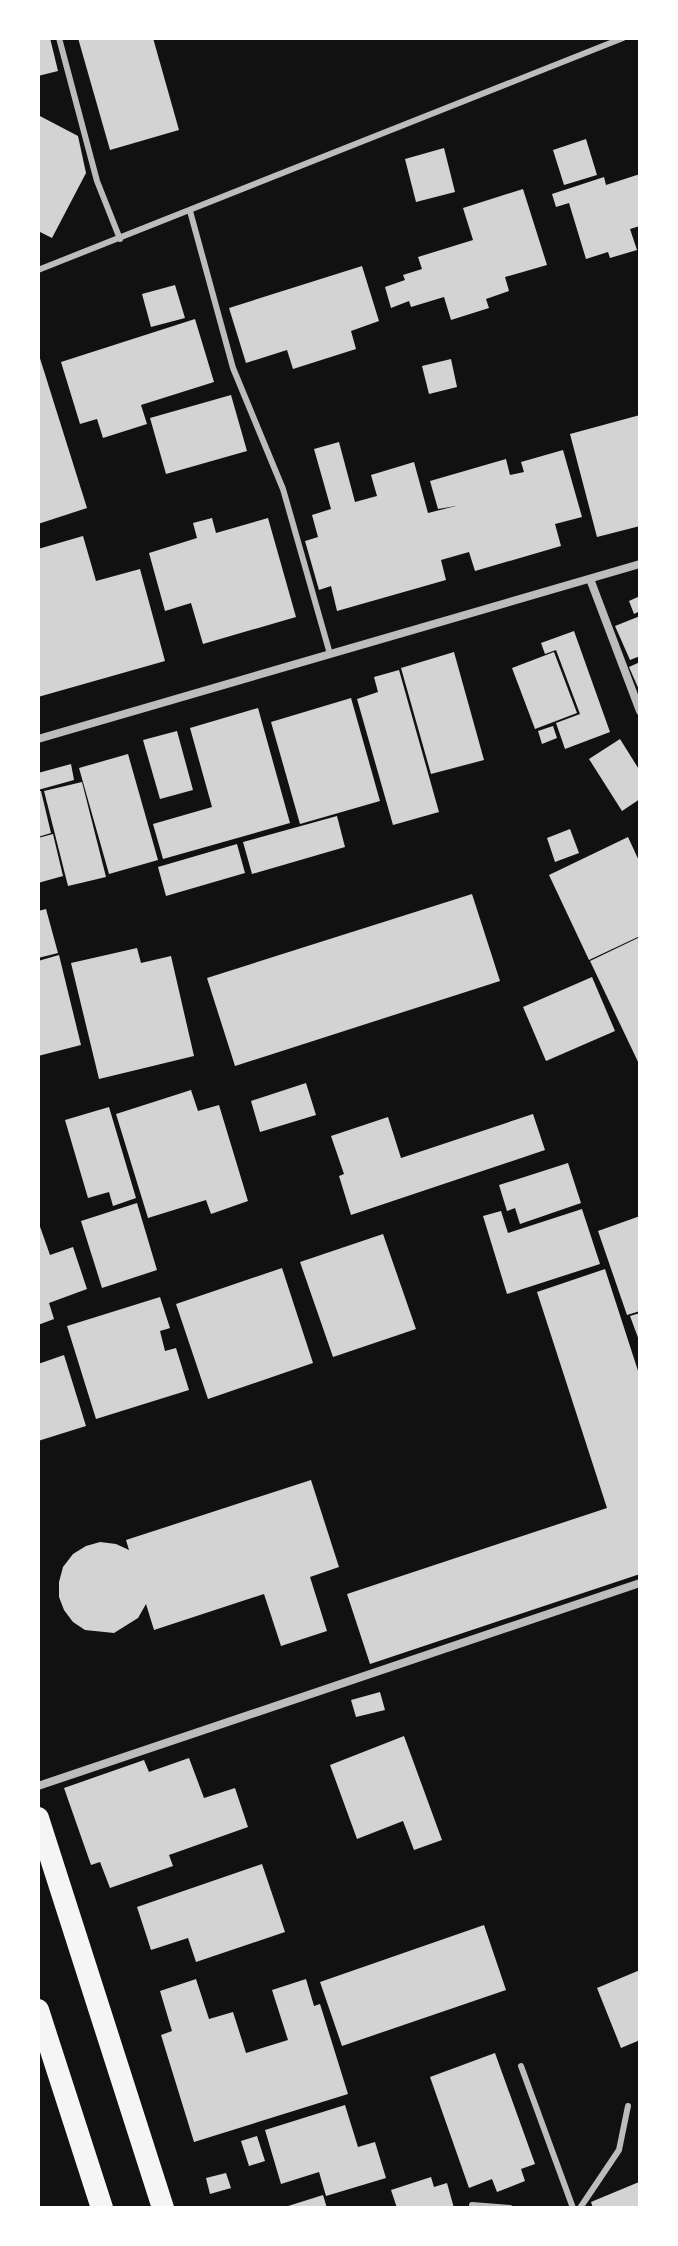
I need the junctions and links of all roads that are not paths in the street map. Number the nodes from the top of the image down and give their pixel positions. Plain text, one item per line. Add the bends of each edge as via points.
1 (59, 38) edge
2 (623, 38) edge
3 (190, 211) junction
4 (120, 239) junction
5 (38, 270) edge
6 (640, 564) edge
7 (590, 579) junction
8 (330, 654) junction
9 (640, 711) edge
10 (38, 739) edge
11 (640, 1583) edge
12 (38, 1786) edge
13 (38, 1818) edge
14 (38, 2010) edge
15 (521, 2066) dead end
16 (628, 2106) dead end
17 (472, 2205) dead end
18 (102, 2208) edge
19 (163, 2208) edge
20 (510, 2208) edge
21 (573, 2208) edge
22 (580, 2208) edge

1 - 4 lane via 97,181
2 - 3 lane
3 - 4 lane
3 - 8 lane via 233,368 283,489
4 - 5 lane
6 - 7 street
7 - 8 street
7 - 9 street
8 - 10 street
11 - 12 street
13 - 19 highway
14 - 18 highway
15 - 21 lane
16 - 22 lane via 619,2150
17 - 20 lane

